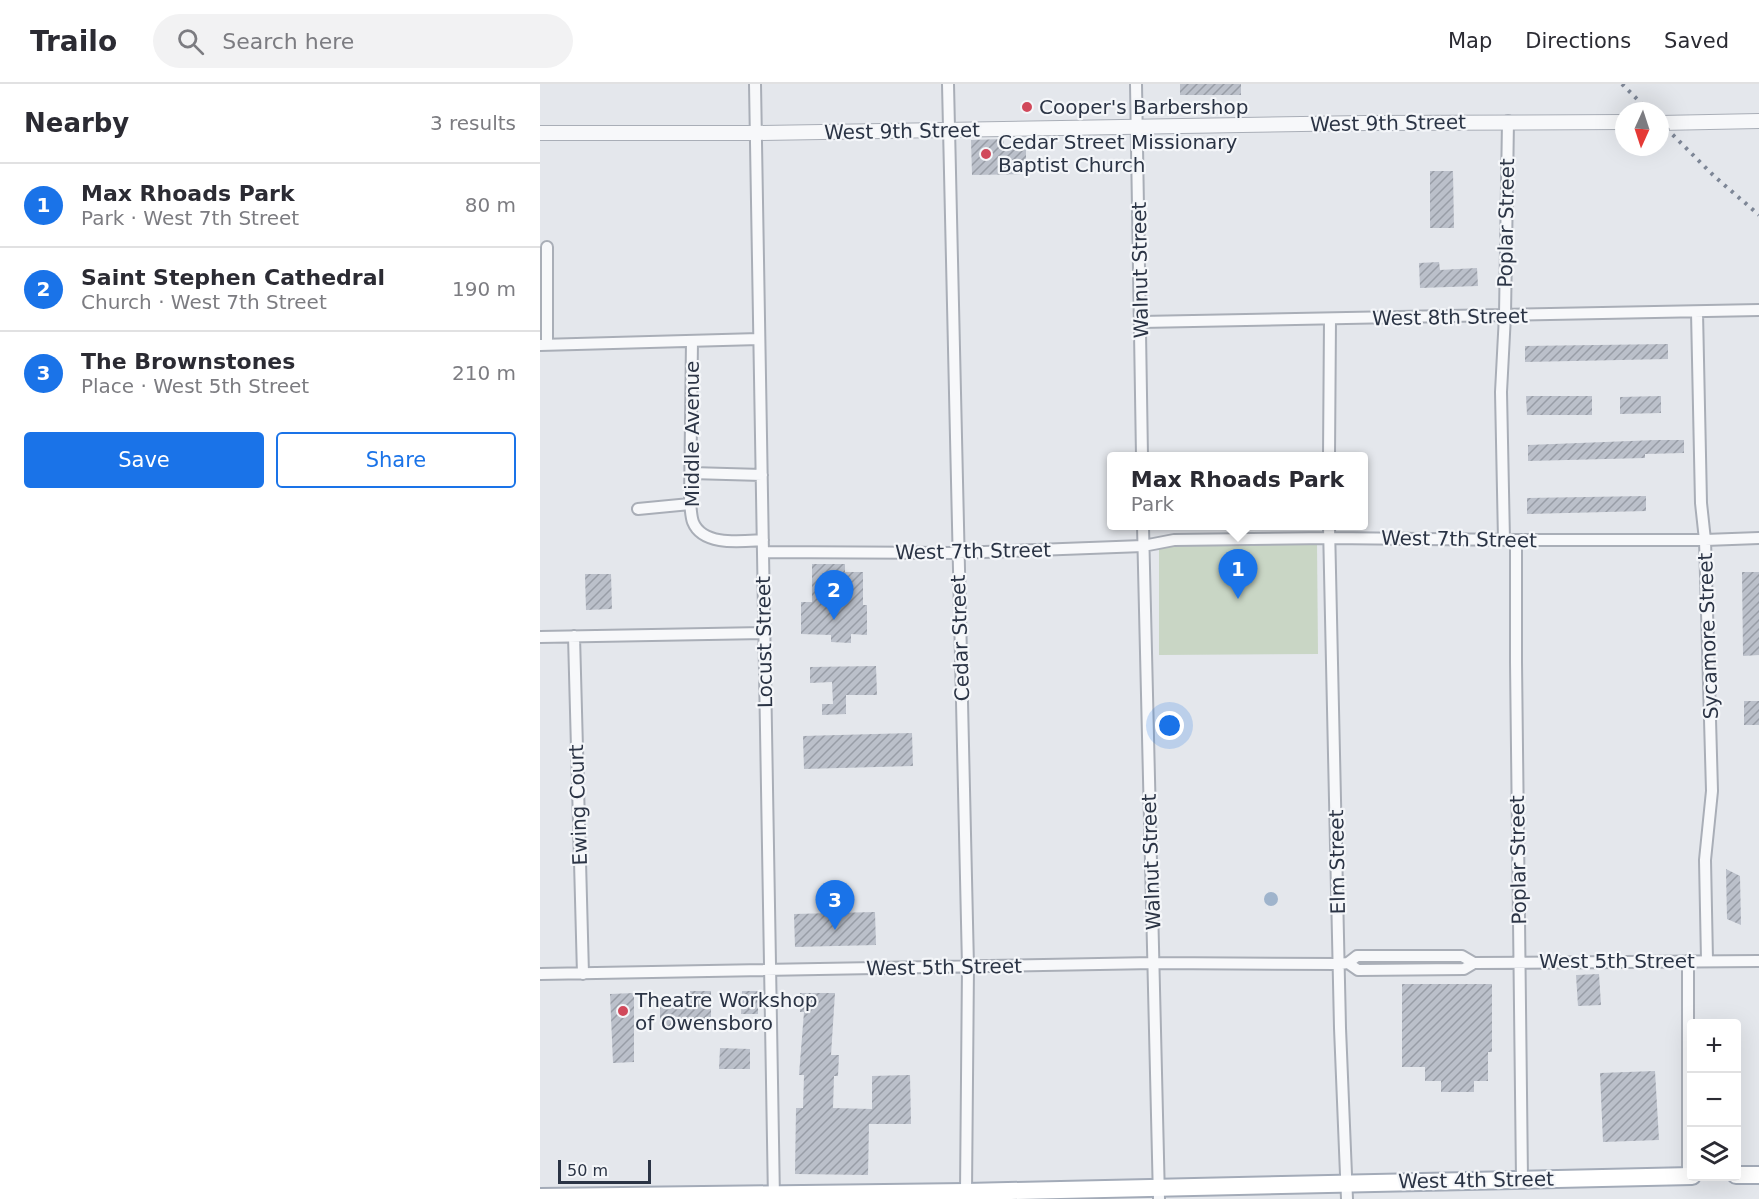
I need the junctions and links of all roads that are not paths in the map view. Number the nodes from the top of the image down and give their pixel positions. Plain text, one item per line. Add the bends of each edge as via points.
1 (755, 84) edge
2 (948, 84) edge
3 (1136, 84) edge
4 (1508, 121) junction
5 (1759, 121) edge
6 (1615, 122) edge
7 (1669, 123) edge
8 (1137, 127) junction
9 (949, 129) junction
10 (540, 133) edge
11 (756, 133) junction
12 (547, 247) dead end
13 (1759, 310) edge
14 (1697, 312) junction
15 (1505, 315) junction
16 (1330, 319) junction
17 (1141, 322) junction
18 (759, 339) junction
19 (692, 341) junction
20 (544, 345) edge
21 (1142, 452) edge
22 (1329, 452) edge
23 (691, 473) junction
24 (762, 475) junction
25 (690, 504) junction
26 (638, 509) dead end
27 (1143, 530) edge
28 (1329, 530) edge
29 (1329, 538) junction
30 (1759, 538) edge
31 (1503, 540) junction
32 (1516, 540) junction
33 (1705, 540) junction
34 (763, 546) junction
35 (1143, 546) junction
36 (957, 553) junction
37 (764, 633) junction
38 (574, 636) junction
39 (540, 637) edge
40 (1707, 960) junction
41 (1688, 961) junction
42 (1759, 961) edge
43 (1520, 962) junction
44 (1154, 963) junction
45 (1343, 963) junction
46 (968, 966) junction
47 (770, 970) junction
48 (540, 974) edge
49 (583, 974) junction
50 (1690, 1127) edge
51 (1741, 1175) edge
52 (1759, 1175) edge
53 (1687, 1176) edge
54 (1522, 1179) junction
55 (1347, 1191) edge
56 (1159, 1193) edge
57 (540, 1197) edge
58 (774, 1197) edge
59 (966, 1197) edge
60 (597, 1198) edge

1 - 11 street, Locust Street
2 - 9 street, Cedar Street
3 - 8 street, Walnut Street
4 - 6 street, West 9th Street
4 - 8 street, West 9th Street
4 - 15 street, Poplar Street
5 - 7 street
8 - 9 street, West 9th Street
8 - 17 street, Walnut Street
9 - 11 street, West 9th Street
9 - 36 street, Cedar Street
10 - 11 street, West 9th Street
11 - 18 street, Locust Street
12 - 20 street
13 - 14 street, West 8th Street
14 - 15 street, West 8th Street
14 - 33 street, Sycamore Street
15 - 16 street, West 8th Street
15 - 31 street, Poplar Street via 1501,392
16 - 17 street, West 8th Street
16 - 22 street
17 - 21 street, Walnut Street
18 - 19 street
18 - 24 street, Locust Street
19 - 20 street
19 - 23 street, Middle Avenue
23 - 24 street
23 - 25 street, Middle Avenue
24 - 34 street, Locust Street
25 - 26 street
25 - 34 street, Middle Avenue via 693,522 708,537
27 - 35 street, Walnut Street
28 - 29 street, Elm Street
29 - 31 street, West 7th Street
29 - 35 street, West 7th Street via 1174,540
29 - 45 street, Elm Street
30 - 33 street, West 7th Street
31 - 32 street, West 7th Street
32 - 33 street, West 7th Street
32 - 43 street, Poplar Street
33 - 40 street, Sycamore Street via 1712,791 1705,860
34 - 36 street, West 7th Street
34 - 37 street, Locust Street
35 - 36 street, West 7th Street
35 - 44 street, Walnut Street
36 - 46 street, Cedar Street
37 - 38 street
37 - 47 street, Locust Street
38 - 39 street
38 - 49 street, Ewing Court
40 - 41 street, West 5th Street
40 - 42 street, West 5th Street
41 - 43 street, West 5th Street
41 - 50 street
43 - 45 street, West 5th Street via 1474,963 1464,969 1358,970
43 - 54 street, Poplar Street
44 - 45 street, West 5th Street
44 - 46 street, West 5th Street
44 - 56 street, Walnut Street
45 - 55 street, Elm Street
46 - 47 street, West 5th Street
46 - 59 street, Cedar Street
47 - 49 street, West 5th Street
47 - 58 street, Locust Street
48 - 49 street, West 5th Street
51 - 52 main road
53 - 54 main road, West 4th Street
54 - 55 main road, West 4th Street
55 - 56 main road, West 4th Street
56 - 59 main road, West 4th Street
57 - 60 main road, West 4th Street
58 - 59 main road, West 4th Street
58 - 60 main road, West 4th Street

